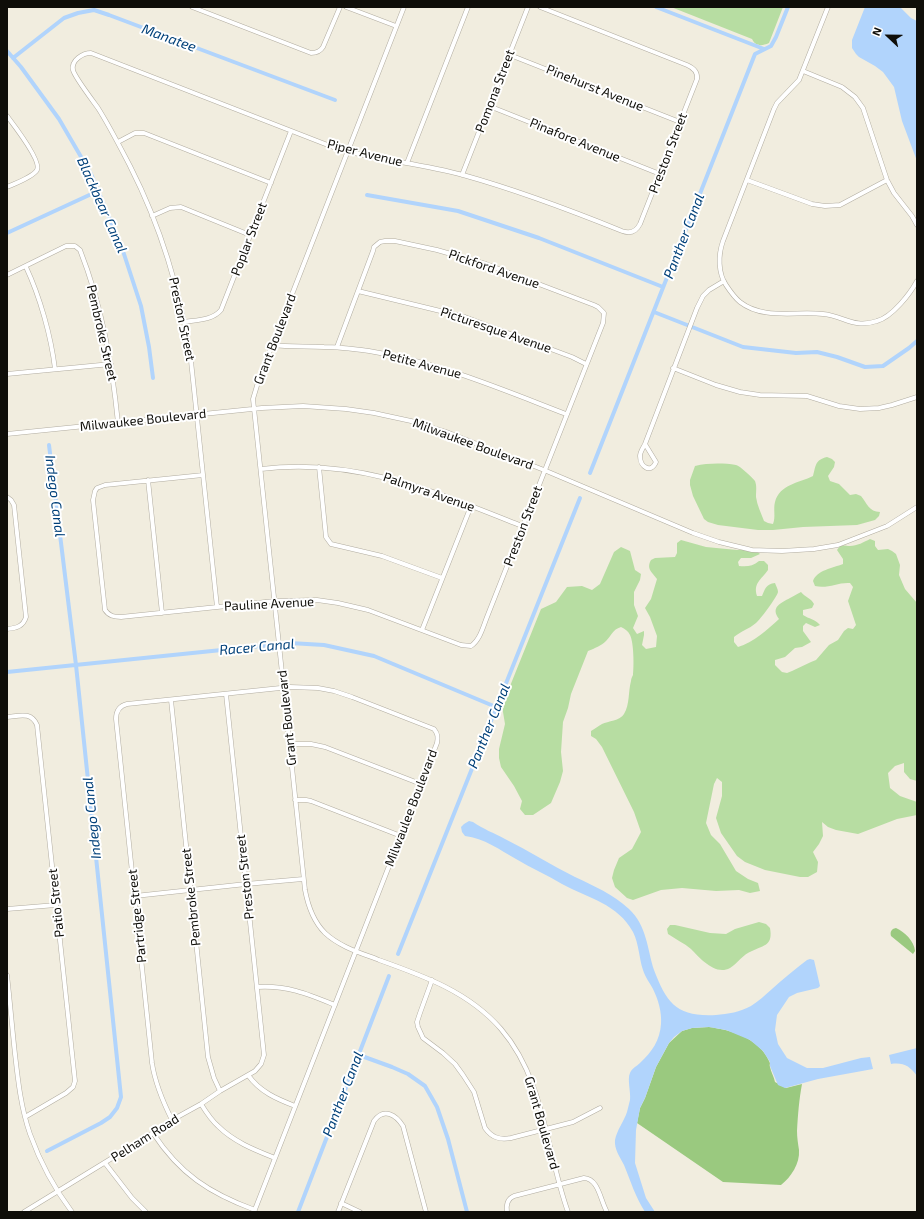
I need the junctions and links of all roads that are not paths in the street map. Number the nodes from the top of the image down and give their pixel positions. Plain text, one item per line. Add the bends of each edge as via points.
1 (192, 7) edge
2 (340, 7) edge
3 (346, 7) edge
4 (404, 7) edge
5 (468, 7) edge
6 (528, 7) edge
7 (540, 7) edge
8 (828, 7) edge
9 (396, 26) junction
10 (510, 55) junction
11 (80, 56) joint
12 (803, 72) junction
13 (490, 106) junction
14 (7, 116) edge
15 (680, 122) junction
16 (290, 131) junction
17 (118, 142) junction
18 (347, 152) junction
19 (407, 164) junction
20 (660, 174) junction
21 (462, 175) junction
22 (747, 180) junction
23 (887, 180) junction
24 (271, 183) junction
25 (7, 187) edge
26 (152, 216) junction
27 (917, 226) edge
28 (632, 232) joint
29 (250, 235) junction
30 (26, 267) junction
31 (7, 275) edge
32 (724, 281) junction
33 (917, 281) edge
34 (358, 291) junction
35 (604, 313) joint
36 (184, 322) junction
37 (272, 345) junction
38 (337, 347) junction
39 (111, 364) junction
40 (586, 364) junction
41 (673, 368) junction
42 (55, 369) junction
43 (7, 374) edge
44 (917, 397) edge
45 (255, 409) junction
46 (197, 414) junction
47 (566, 414) junction
48 (118, 423) junction
49 (7, 434) edge
50 (645, 444) junction
51 (319, 467) junction
52 (261, 469) junction
53 (544, 470) junction
54 (203, 475) junction
55 (148, 480) junction
56 (7, 497) edge
57 (471, 506) junction
58 (917, 507) edge
59 (522, 526) junction
60 (442, 578) junction
61 (275, 601) junction
62 (217, 607) junction
63 (162, 613) junction
64 (7, 629) edge
65 (422, 630) junction
66 (471, 646) joint
67 (284, 688) junction
68 (226, 694) junction
69 (171, 700) junction
70 (118, 709) joint
71 (7, 717) edge
72 (290, 744) junction
73 (421, 784) junction
74 (295, 800) junction
75 (400, 836) junction
76 (303, 879) junction
77 (246, 884) junction
78 (190, 890) junction
79 (135, 896) junction
80 (56, 905) junction
81 (7, 909) edge
82 (356, 951) junction
83 (7, 975) edge
84 (432, 980) junction
85 (257, 987) junction
86 (335, 1004) junction
87 (263, 1060) joint
88 (248, 1075) junction
89 (220, 1091) junction
90 (201, 1104) junction
91 (295, 1106) junction
92 (600, 1108) dead end
93 (25, 1117) junction
94 (172, 1120) junction
95 (545, 1129) junction
96 (153, 1133) junction
97 (275, 1158) junction
98 (105, 1162) junction
99 (559, 1183) junction
100 (57, 1192) junction
101 (342, 1203) junction
102 (254, 1211) edge
103 (24, 1212) edge
104 (72, 1212) edge
105 (146, 1212) edge
106 (338, 1212) edge
107 (360, 1212) edge
108 (426, 1212) edge
109 (507, 1212) edge
110 (568, 1212) edge
111 (606, 1212) edge

1 - 2 street via 306,52 316,53 324,47
3 - 9 street
4 - 9 street, Grant Boulevard
5 - 19 street
6 - 10 street, Pomona Street
7 - 15 street, Preston Street via 695,70 697,79
8 - 12 street
9 - 18 street, Grant Boulevard
10 - 13 street, Pomona Street
10 - 15 street, Pinehurst Avenue
11 - 16 street, Piper Avenue via 86,53 97,55
11 - 17 street, Preston Street via 72,69
12 - 22 street via 774,109
12 - 23 street via 842,87 859,102
13 - 20 street, Pinafore Avenue
13 - 21 street, Pomona Street
14 - 25 street via 38,166 32,175
15 - 20 street, Preston Street
16 - 18 street, Piper Avenue
16 - 24 street, Poplar Street
17 - 24 street via 135,133 144,133
17 - 26 street, Preston Street
18 - 19 street, Piper Avenue
18 - 37 street, Grant Boulevard
19 - 21 street, Piper Avenue
20 - 28 street, Preston Street via 640,224
21 - 28 street, Piper Avenue via 536,198 627,233
22 - 23 street via 824,206 840,205
22 - 32 street via 720,250
23 - 27 street
24 - 29 street, Poplar Street
26 - 29 street via 170,208 181,208
26 - 36 street, Preston Street via 171,271
29 - 36 street, Poplar Street via 218,314
30 - 31 street
30 - 39 street, Pembroke Street via 66,246 75,246 80,250 94,289
30 - 42 street via 40,302
32 - 33 street via 740,302 757,311 824,314 864,324 884,318 910,292
32 - 41 street via 703,296
34 - 35 street, Pickford Avenue via 374,247 380,242 395,241 480,262 594,305
34 - 38 street
34 - 40 street, Picturesque Avenue via 465,317
35 - 40 street, Preston Street via 603,323
36 - 46 street, Preston Street
37 - 38 street, Petite Avenue
37 - 45 street, Grant Boulevard via 254,394
38 - 47 street, Petite Avenue via 389,355 443,368
39 - 42 street
39 - 48 street, Pembroke Street
40 - 47 street, Preston Street
41 - 44 street via 740,392 807,396 856,408 879,408
41 - 50 street
42 - 43 street
45 - 46 street, Milwaukee Boulevard
45 - 52 street, Grant Boulevard
45 - 53 street, Milwaukee Boulevard via 326,407 394,417 449,433
46 - 48 street, Milwaukee Boulevard
46 - 54 street, Preston Street
47 - 53 street, Preston Street
48 - 49 street, Milwaukee Boulevard
50 - 50 street via 640,458 642,464 651,468 656,462
51 - 52 street, Palmyra Avenue
51 - 57 street, Palmyra Avenue via 390,478
51 - 60 street via 326,537 331,544 382,556
52 - 61 street, Grant Boulevard
53 - 58 street, Milwaukee Boulevard via 693,533 752,550 782,551 838,545 887,526
53 - 59 street, Preston Street
54 - 55 street
54 - 62 street, Preston Street
55 - 63 street
55 - 63 street, Pauline Avenue via 106,485 95,491 105,610 115,617
56 - 64 street via 14,506 26,611 25,622 20,627
57 - 59 street, Palmyra Avenue
57 - 60 street
59 - 66 street, Preston Street via 478,639
60 - 65 street
61 - 62 street, Pauline Avenue
61 - 65 street, Pauline Avenue via 317,600 346,604
61 - 67 street, Grant Boulevard
62 - 63 street, Pauline Avenue
65 - 66 street, Pauline Avenue via 461,645
67 - 68 street, Milwaulee Boulevard
67 - 72 street, Grant Boulevard
67 - 73 street, Milwaulee Boulevard via 307,687 334,691 434,729 438,738
68 - 69 street, Milwaulee Boulevard
68 - 77 street, Preston Street
69 - 70 street, Milwaulee Boulevard via 122,706
69 - 78 street, Pembroke Street
70 - 79 street, Partridge Street via 116,719
71 - 80 street, Patio Street via 31,716 37,725
72 - 73 street via 325,747
72 - 74 street, Grant Boulevard
73 - 75 street, Milwaulee Boulevard
74 - 75 street via 311,801
74 - 76 street, Grant Boulevard
75 - 82 street, Milwaulee Boulevard
76 - 77 street
76 - 82 street, Grant Boulevard via 307,903 318,924 326,934
77 - 78 street
77 - 85 street, Preston Street
78 - 79 street
78 - 89 street, Pembroke Street via 208,1057
79 - 94 street, Partridge Street via 154,1072 160,1094
80 - 81 street
80 - 93 street, Patio Street via 75,1081 66,1093
82 - 84 street, Grant Boulevard
82 - 86 street
83 - 93 street via 18,1081
84 - 95 street, Grant Boulevard via 472,1002 487,1014 512,1044 525,1065
84 - 95 street via 417,1022 418,1028 423,1038 455,1064 463,1075 474,1092 489,1133 497,1138 506,1139
85 - 86 street via 292,989
85 - 87 street, Preston Street
86 - 91 street
87 - 88 street, Pelham Road via 259,1068
88 - 89 street, Pelham Road
88 - 91 street via 266,1093
89 - 90 street, Pelham Road
90 - 94 street, Pelham Road
90 - 97 street via 218,1127 230,1136
91 - 97 street
92 - 95 street via 573,1122
93 - 100 street via 36,1150
94 - 96 street, Pelham Road
95 - 99 street, Grant Boulevard
96 - 98 street, Pelham Road
96 - 102 street via 177,1164 198,1182 220,1196
97 - 102 street
98 - 100 street, Pelham Road
98 - 105 street
99 - 109 street via 510,1198
99 - 110 street, Grant Boulevard
99 - 111 street via 584,1178 592,1180
100 - 103 street, Pelham Road
100 - 104 street
101 - 106 street
101 - 107 street
101 - 108 street via 374,1121 381,1114 387,1113 400,1122 405,1132

